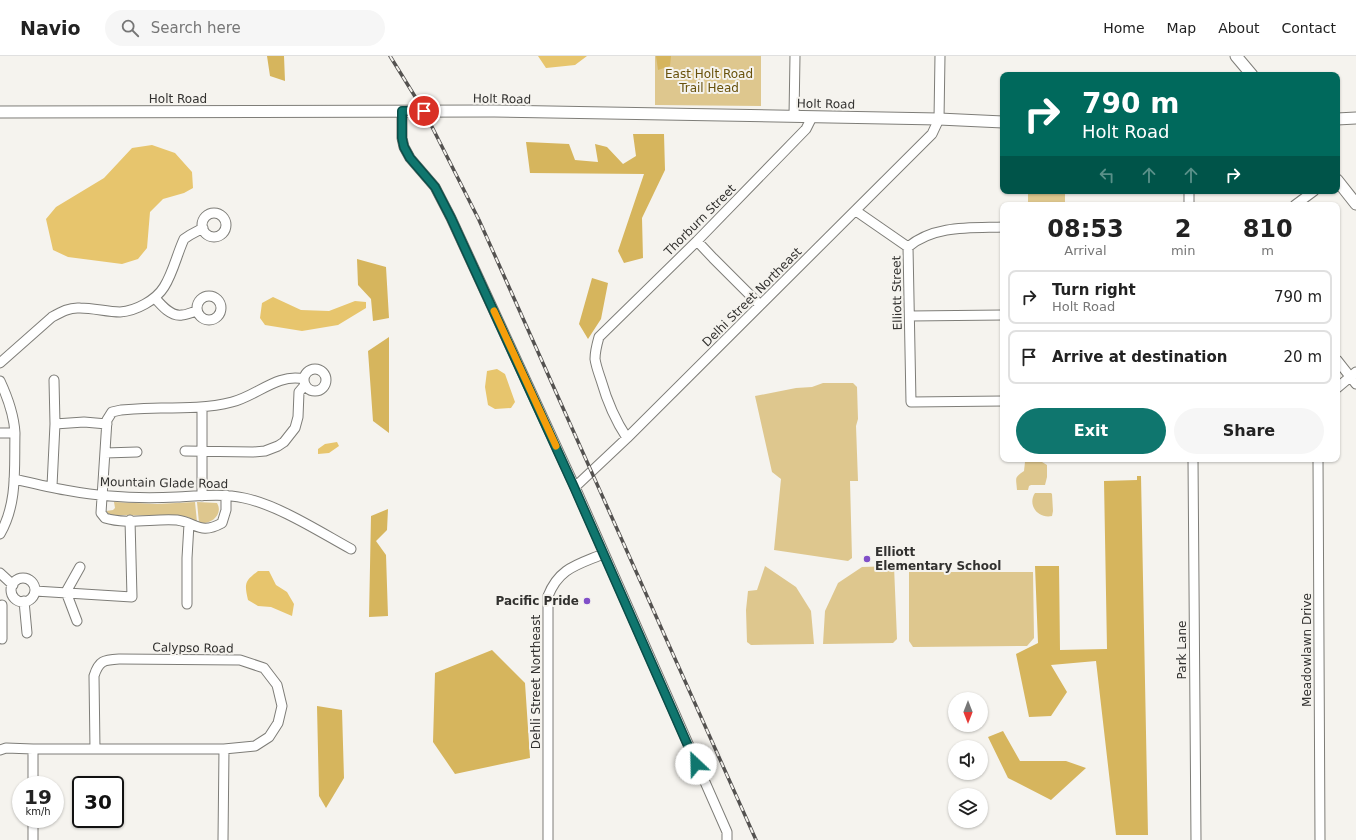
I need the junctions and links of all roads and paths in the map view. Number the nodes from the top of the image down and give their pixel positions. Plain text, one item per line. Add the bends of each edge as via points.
1 (795, 56) edge
2 (940, 56) edge
3 (1236, 56) edge
4 (1249, 72) edge
5 (402, 111) junction
6 (0, 112) edge
7 (794, 116) junction
8 (812, 117) junction
9 (1356, 118) edge
10 (939, 119) junction
11 (1340, 119) edge
12 (1000, 122) edge
13 (1340, 184) edge
14 (1310, 194) edge
15 (1299, 202) edge
16 (1356, 204) edge
17 (856, 211) junction
18 (1000, 227) edge
19 (203, 228) dead end
20 (697, 241) junction
21 (908, 247) junction
22 (155, 298) junction
23 (760, 305) junction
24 (197, 311) dead end
25 (1000, 315) edge
26 (910, 316) junction
27 (0, 362) edge
28 (1340, 363) edge
29 (1354, 378) edge
30 (54, 380) dead end
31 (0, 381) edge
32 (1340, 386) edge
33 (1000, 401) edge
34 (202, 408) junction
35 (55, 424) junction
36 (107, 424) junction
37 (0, 433) edge
38 (15, 433) junction
39 (627, 438) junction
40 (137, 452) dead end
41 (185, 452) dead end
42 (202, 452) junction
43 (105, 453) junction
44 (1193, 462) edge
45 (1318, 462) edge
46 (14, 478) junction
47 (52, 486) junction
48 (574, 487) junction
49 (102, 495) junction
50 (226, 495) junction
51 (202, 496) junction
52 (130, 520) junction
53 (189, 524) junction
54 (0, 534) edge
55 (351, 549) dead end
56 (603, 554) junction
57 (80, 567) dead end
58 (0, 573) edge
59 (13, 585) junction
60 (35, 591) junction
61 (66, 593) junction
62 (14, 596) junction
63 (24, 601) junction
64 (187, 604) dead end
65 (1, 605) edge
66 (77, 621) dead end
67 (26, 633) dead end
68 (2, 639) dead end
69 (96, 749) junction
70 (224, 749) junction
71 (0, 750) edge
72 (33, 750) junction
73 (33, 776) edge
74 (33, 828) edge
75 (33, 840) edge
76 (223, 840) edge
77 (548, 840) edge
78 (727, 840) edge
79 (1196, 840) edge
80 (1320, 840) edge

1 - 7 street
2 - 10 street
3 - 4 main road
5 - 6 main road, Holt Road
5 - 7 main road, Holt Road
5 - 48 street via 404,147 442,199
7 - 8 main road, Holt Road
8 - 10 main road, Holt Road
8 - 20 street, Thorburn Street via 806,129
9 - 11 main road
10 - 12 main road, Holt Road
10 - 17 street, Delhi Street Northeast via 932,134
13 - 16 main road
14 - 15 street
17 - 21 street, Elliott Street
17 - 23 street, Delhi Street Northeast
18 - 21 street via 939,232 926,236
19 - 22 street via 184,239 164,287
20 - 23 street
20 - 39 street, Thorburn Street via 599,337 595,360 598,373 611,411
21 - 26 street, Elliott Street
22 - 24 street via 176,315 182,316
22 - 27 street via 139,307 121,312 80,307 67,309 52,317
23 - 39 street, Delhi Street Northeast
25 - 26 street
26 - 33 street, Elliott Street via 911,402
28 - 29 street
29 - 32 street
30 - 35 street
31 - 38 street
34 - 36 street via 121,410 112,412
34 - 42 street
34 - 42 street via 233,402 286,378 298,378 304,382 299,392 295,428 284,442 265,452
35 - 36 street
35 - 47 street
36 - 43 street
37 - 38 street
38 - 46 street
39 - 48 street, Delhi Street Northeast
40 - 43 street
41 - 42 street
42 - 51 street
43 - 49 street
44 - 79 street, Park Lane
45 - 80 street, Meadowlawn Drive
46 - 47 street, Mountain Glade Road
46 - 54 street via 14,490 6,523
47 - 49 street, Mountain Glade Road
48 - 56 street
49 - 51 street, Mountain Glade Road
49 - 52 street via 103,516 109,519
50 - 51 street, Mountain Glade Road
50 - 53 street via 226,510 222,523 206,529
50 - 55 street, Mountain Glade Road via 260,502
52 - 53 street via 178,520
52 - 61 street via 132,597
53 - 64 street
56 - 77 street, Dehli Street Northeast via 560,575 548,596
56 - 78 street via 726,832
57 - 61 street
58 - 59 street
59 - 60 street via 20,578 27,578 32,582
59 - 62 street
60 - 61 street
60 - 63 street via 32,598
61 - 66 street
62 - 63 street
62 - 65 street
63 - 67 street
65 - 68 street
69 - 70 street, Calypso Road
69 - 70 street, Calypso Road via 94,676 97,667 104,660 240,660 264,668 277,684 282,706 278,723 269,737 255,746
69 - 72 street, Calypso Road
70 - 76 street
71 - 72 street, Calypso Road
72 - 73 street
74 - 75 street

